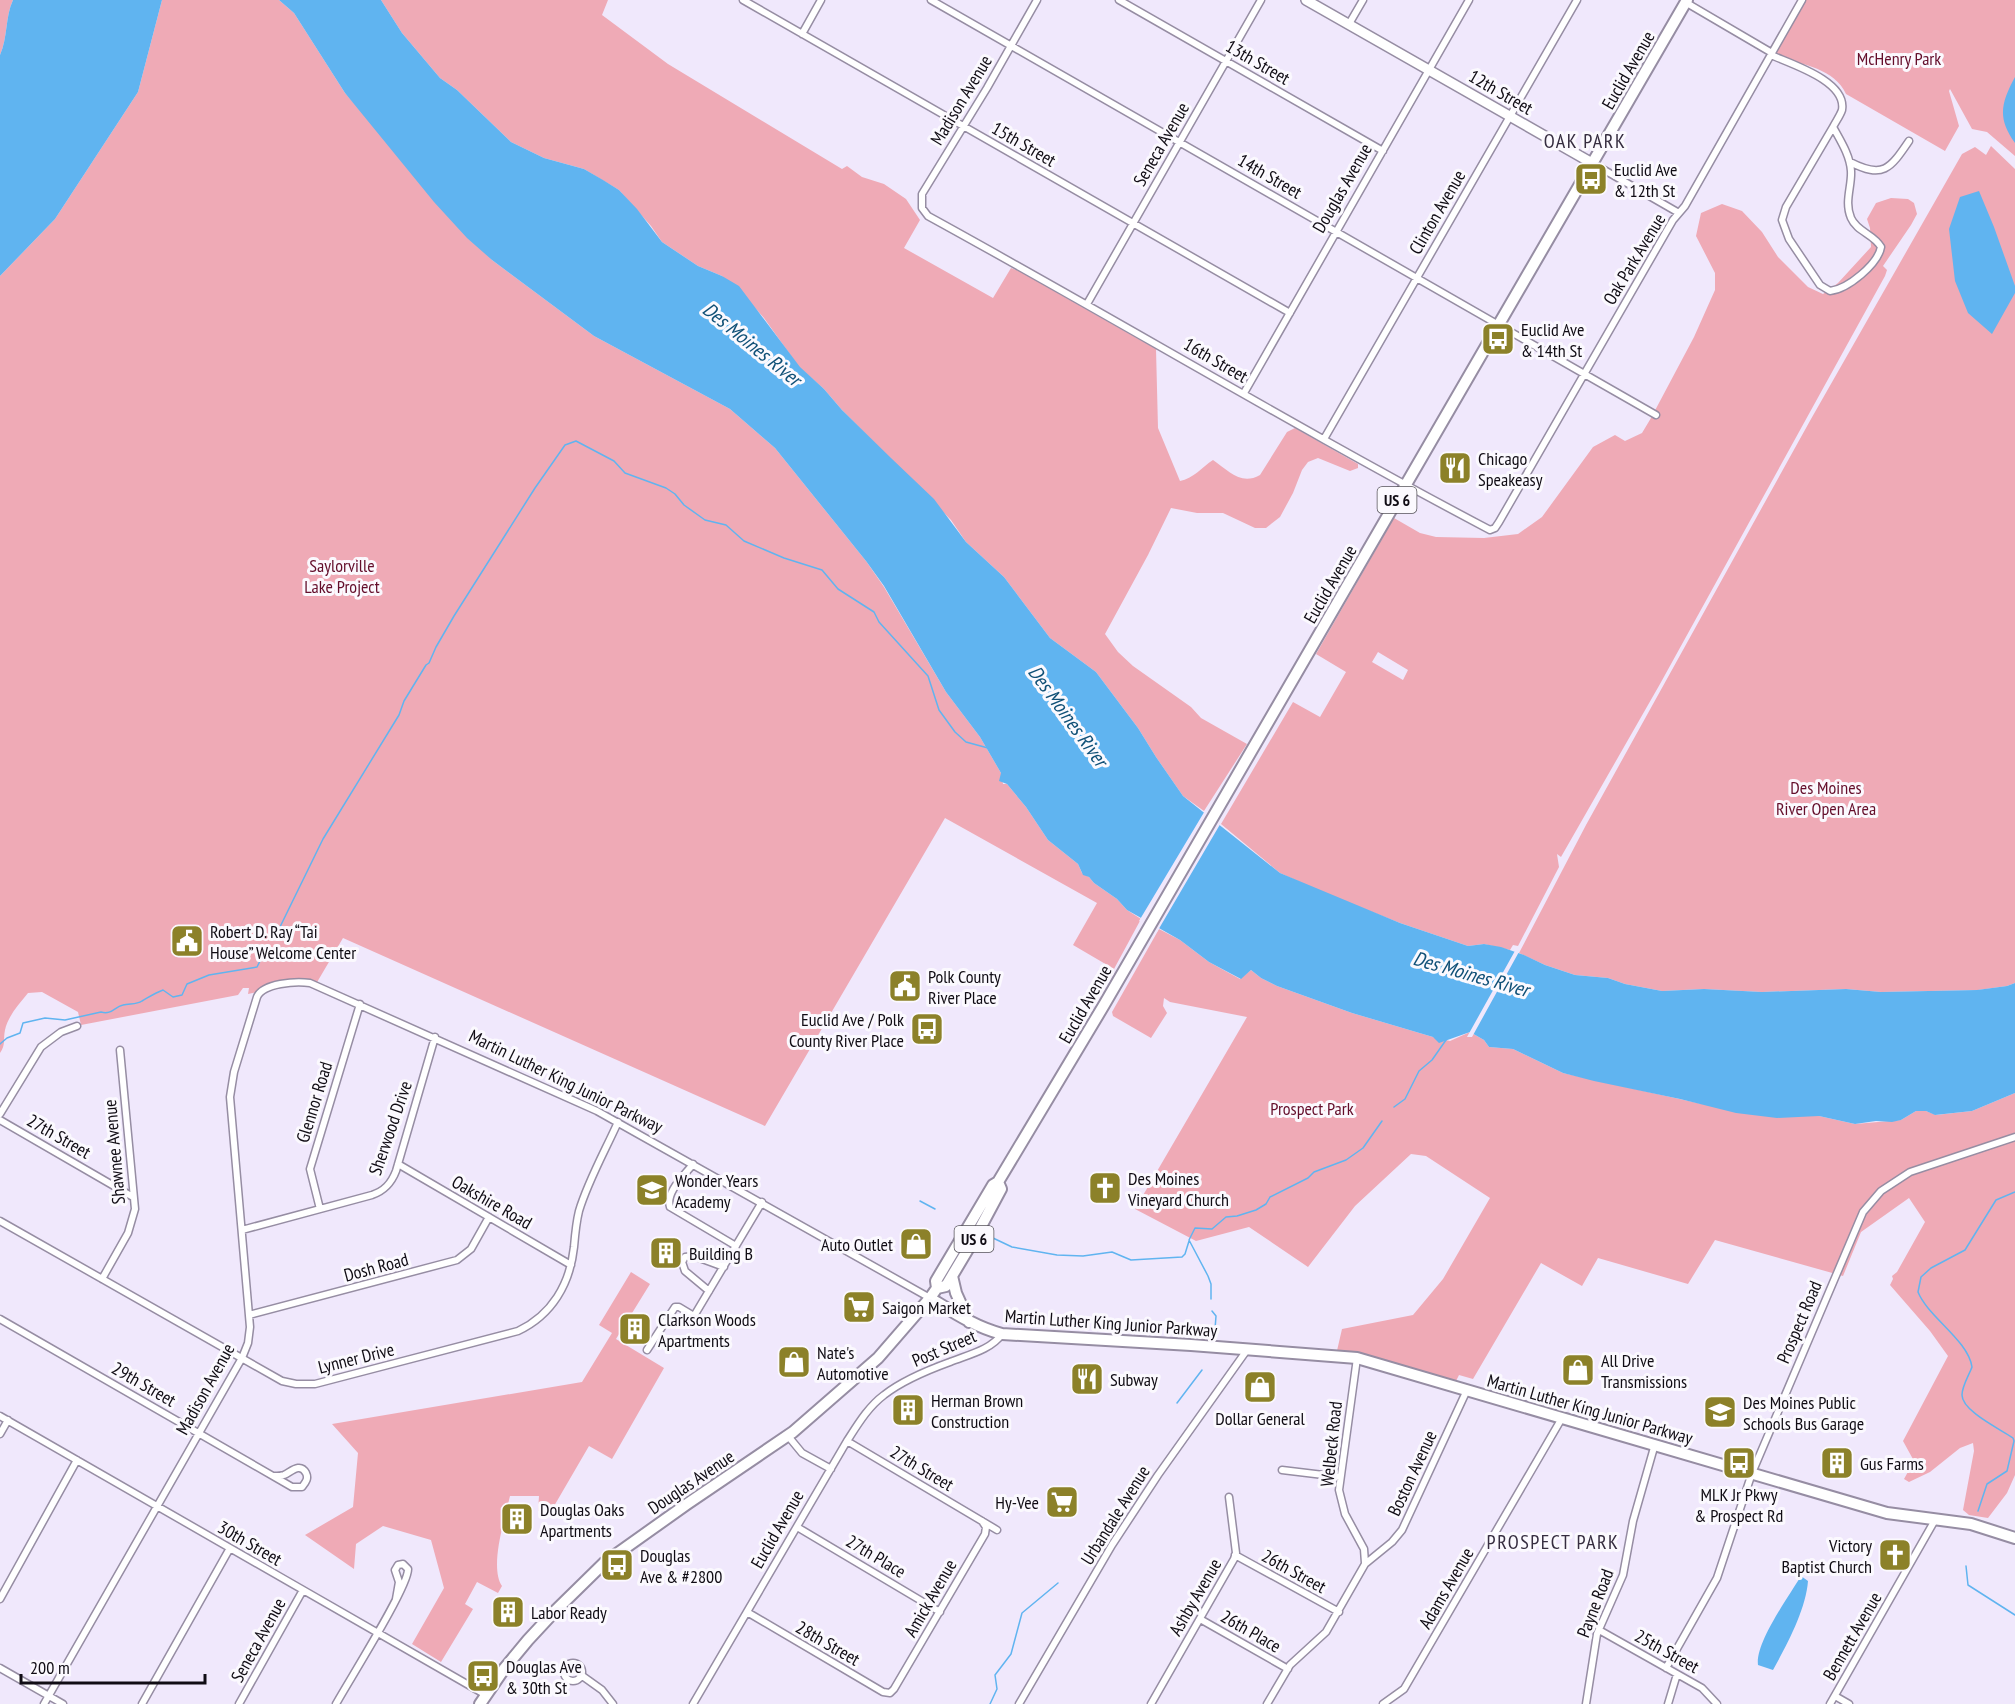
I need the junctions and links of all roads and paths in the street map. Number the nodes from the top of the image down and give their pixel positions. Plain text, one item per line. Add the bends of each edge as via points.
1 (743, 0) edge
2 (822, 0) edge
3 (931, 0) edge
4 (1037, 0) edge
5 (1119, 0) edge
6 (1261, 0) edge
7 (1306, 0) edge
8 (1363, 0) edge
9 (1469, 0) edge
10 (1577, 0) edge
11 (1802, 0) edge
12 (1685, 1) edge
13 (1349, 24) junction
14 (802, 34) junction
15 (1010, 46) junction
16 (1771, 54) junction
17 (1226, 61) junction
18 (1429, 70) junction
19 (1509, 116) junction
20 (963, 126) junction
21 (1833, 127) junction
22 (1909, 141) dead end
23 (1180, 142) junction
24 (1383, 151) junction
25 (1850, 162) junction
26 (1592, 163) junction
27 (1679, 213) junction
28 (928, 216) joint
29 (1133, 224) junction
30 (1336, 231) junction
31 (1417, 278) junction
32 (1087, 304) junction
33 (1290, 313) junction
34 (1499, 325) junction
35 (1585, 374) junction
36 (1244, 393) junction
37 (1656, 415) dead end
38 (1324, 439) junction
39 (1406, 485) junction
40 (1490, 530) joint
41 (265, 988) joint
42 (360, 1004) junction
43 (77, 1026) dead end
44 (435, 1037) junction
45 (120, 1050) dead end
46 (0, 1114) edge
47 (0, 1120) edge
48 (618, 1122) junction
49 (2015, 1137) edge
50 (398, 1164) junction
51 (693, 1164) junction
52 (998, 1182) junction
53 (133, 1197) junction
54 (762, 1202) junction
55 (320, 1209) junction
56 (489, 1217) junction
57 (0, 1221) edge
58 (242, 1230) junction
59 (736, 1246) junction
60 (571, 1265) junction
61 (724, 1267) junction
62 (951, 1276) junction
63 (102, 1279) junction
64 (937, 1288) junction
65 (709, 1291) junction
66 (930, 1298) junction
67 (249, 1315) junction
68 (0, 1318) edge
69 (969, 1322) junction
70 (1002, 1334) junction
71 (647, 1350) dead end
72 (1247, 1350) junction
73 (242, 1358) junction
74 (1357, 1358) junction
75 (896, 1387) joint
76 (1467, 1389) junction
77 (0, 1416) edge
78 (1562, 1417) junction
79 (8, 1420) junction
80 (198, 1432) junction
81 (0, 1434) edge
82 (788, 1436) junction
83 (847, 1441) junction
84 (1655, 1444) junction
85 (77, 1460) junction
86 (831, 1469) junction
87 (1282, 1470) dead end
88 (1752, 1473) junction
89 (274, 1476) junction
90 (1340, 1478) junction
91 (1229, 1497) dead end
92 (157, 1506) junction
93 (1935, 1520) junction
94 (982, 1521) junction
95 (797, 1527) junction
96 (997, 1530) dead end
97 (2015, 1538) edge
98 (230, 1548) junction
99 (1235, 1555) junction
100 (1365, 1564) junction
101 (303, 1590) junction
102 (0, 1599) edge
103 (396, 1599) junction
104 (747, 1612) junction
105 (940, 1612) junction
106 (1338, 1612) junction
107 (1200, 1619) junction
108 (1599, 1630) junction
109 (377, 1632) junction
110 (0, 1668) edge
111 (1666, 1668) junction
112 (1288, 1669) junction
113 (1677, 1674) junction
114 (581, 1675) dead end
115 (894, 1689) joint
116 (49, 1696) junction
117 (1835, 1696) junction
118 (698, 1697) junction
119 (483, 1700) edge
120 (1269, 1702) edge
121 (44, 1704) edge
122 (63, 1704) edge
123 (142, 1704) edge
124 (239, 1704) edge
125 (336, 1704) edge
126 (613, 1704) edge
127 (686, 1704) edge
128 (693, 1704) edge
129 (1019, 1704) edge
130 (1151, 1704) edge
131 (1277, 1704) edge
132 (1383, 1704) edge
133 (1586, 1704) edge
134 (1668, 1704) edge
135 (1717, 1704) edge
136 (1830, 1704) edge
137 (1850, 1704) edge

1 - 14 street, 15th Street
2 - 14 street
3 - 15 street, 14th Street
4 - 15 street, Madison Avenue
5 - 17 street, 13th Street
6 - 17 street, Seneca Avenue
7 - 13 main road, 12th Street
8 - 13 street
9 - 18 street, Douglas Avenue
10 - 19 street, Clinton Avenue
11 - 16 street, Oak Park Avenue
12 - 16 street
12 - 26 main road, Euclid Avenue / US 6
13 - 18 main road, 12th Street
14 - 20 street, 15th Street
15 - 20 street, Madison Avenue
15 - 23 street, 14th Street
16 - 21 street via 1830,85 1842,102
16 - 27 street, Oak Park Avenue
17 - 23 street, Seneca Avenue
17 - 24 street, 13th Street
18 - 19 main road, 12th Street
18 - 24 street, Douglas Avenue
19 - 26 main road, 12th Street
19 - 31 street, Clinton Avenue
20 - 28 street, Madison Avenue via 922,194 922,208
20 - 29 street, 15th Street
21 - 25 street
21 - 25 street via 1783,215 1789,238 1826,290 1835,291 1871,266 1881,247 1850,215
22 - 25 street via 1891,166 1883,170 1868,171
23 - 29 street, Seneca Avenue
23 - 30 street, 14th Street
24 - 30 street, Douglas Avenue
26 - 27 street, 12th Street
26 - 34 main road, Euclid Avenue / US 6
27 - 35 street, Oak Park Avenue
28 - 32 street, 16th Street
29 - 32 street, Seneca Avenue
29 - 33 street, 15th Street
30 - 31 street, 14th Street
30 - 33 street, Douglas Avenue
31 - 34 street, 14th Street
31 - 38 street, Clinton Avenue
32 - 36 street, 16th Street
33 - 36 street, Douglas Avenue
34 - 35 street, 14th Street
34 - 39 main road, Euclid Avenue / US 6
35 - 37 street, 14th Street
35 - 40 street, Oak Park Avenue via 1499,522
36 - 38 street, 16th Street
38 - 39 street, 16th Street
39 - 40 street, 16th Street
39 - 52 main road, Euclid Avenue / US 6
41 - 42 street, Martin Luther King Junior Parkway via 310,982
41 - 58 street, Madison Avenue via 259,991 230,1090
42 - 44 street, Martin Luther King Junior Parkway
42 - 55 street, Glennor Road via 310,1169
43 - 46 street via 40,1047
44 - 48 street, Martin Luther King Junior Parkway
44 - 50 street, Sherwood Drive
45 - 53 street, Shawnee Avenue
47 - 53 street, 27th Street
48 - 51 street, Martin Luther King Junior Parkway
48 - 60 street, Lynner Drive via 579,1212
49 - 88 street, Prospect Road via 1910,1172 1874,1197 1854,1231
50 - 55 street, Sherwood Drive via 392,1180 378,1193
50 - 56 street, Oakshire Road
51 - 54 street, Martin Luther King Junior Parkway
51 - 59 street via 670,1194 670,1207
52 - 62 main road, Euclid Avenue / US 6 via 1001,1189
52 - 64 main road, Euclid Avenue / US 6 via 936,1281
53 - 63 street, Shawnee Avenue via 131,1225
54 - 59 street
54 - 66 street, Martin Luther King Junior Parkway
55 - 58 street, Sherwood Drive
56 - 60 street, Oakshire Road
56 - 67 street, Dosh Road via 471,1249 458,1260
57 - 63 street, Lynner Drive
58 - 67 street, Madison Avenue
59 - 61 street
60 - 73 street, Lynner Drive via 550,1309 531,1325 509,1334 309,1385 282,1381
61 - 65 street
61 - 65 street via 694,1256 684,1257 685,1271
62 - 64 main road, Euclid Avenue / US 6 via 946,1286
62 - 69 main road
63 - 73 street, Lynner Drive
64 - 66 main road, Euclid Avenue / US 6
65 - 71 street via 694,1316 675,1307
66 - 69 main road, Martin Luther King Junior Parkway
66 - 82 main road, Douglas Avenue / US 6 via 878,1358
67 - 73 street, Madison Avenue via 248,1343
68 - 80 street, 29th Street
69 - 70 main road, Martin Luther King Junior Parkway
70 - 72 main road, Martin Luther King Junior Parkway
70 - 75 street, Post Street via 982,1350
72 - 74 main road, Martin Luther King Junior Parkway
72 - 129 street, Urbandale Avenue via 1125,1525
73 - 80 street, Madison Avenue
74 - 76 main road, Martin Luther King Junior Parkway
74 - 90 street, Welbeck Road
75 - 83 street, Euclid Avenue via 867,1410
76 - 78 main road, Martin Luther King Junior Parkway
76 - 100 street, Boston Avenue via 1402,1530
77 - 79 street, 30th Street
78 - 84 main road, Martin Luther King Junior Parkway
78 - 132 street, Adams Avenue via 1404,1689
79 - 81 street
79 - 85 street, 30th Street
80 - 89 street, 29th Street
80 - 92 street, Madison Avenue
82 - 86 street via 802,1453
82 - 119 main road, Douglas Avenue / US 6 via 613,1556 548,1618
83 - 86 street, Euclid Avenue
83 - 94 street, 27th Street
84 - 88 main road, Martin Luther King Junior Parkway
84 - 108 street, Payne Road via 1633,1521 1623,1575
85 - 92 street, 30th Street
85 - 102 street
86 - 95 street, Euclid Avenue
87 - 90 street
88 - 93 main road, Martin Luther King Junior Parkway via 1887,1513
88 - 111 street, Prospect Road via 1717,1578
89 - 89 street, 29th Street via 295,1488 306,1481 306,1473 298,1468
90 - 100 street, Welbeck Road via 1341,1503 1364,1549
91 - 99 street, Ashby Avenue
92 - 98 street, 30th Street
92 - 116 street, Madison Avenue
93 - 97 main road, Martin Luther King Junior Parkway via 1971,1524
93 - 117 street, Bennett Avenue
94 - 96 street, 27th Street
94 - 105 street, Amick Avenue via 985,1534
95 - 104 street, Euclid Avenue
95 - 105 street, 27th Place
98 - 101 street, 30th Street
98 - 123 street
99 - 106 street, 26th Street
99 - 107 street, Ashby Avenue
100 - 106 street, Boston Avenue
101 - 109 street, 30th Street
101 - 124 street, Seneca Avenue
103 - 103 street via 399,1582 395,1570 402,1564 408,1567 408,1574
103 - 109 street
104 - 115 street, 28th Street via 883,1692
104 - 118 street, Euclid Avenue
105 - 115 street, Amick Avenue
106 - 112 street, Boston Avenue via 1326,1632
107 - 112 street, 26th Place
107 - 130 street, Ashby Avenue
108 - 111 street, 25th Street
108 - 133 street, Payne Road
109 - 119 street, 30th Street
109 - 125 street
110 - 116 street
111 - 113 street, 25th Street
112 - 120 street, Boston Avenue
113 - 134 street
113 - 135 street, 25th Street via 1702,1688
114 - 126 street via 597,1685
116 - 121 street, Madison Avenue
116 - 122 street
117 - 136 street, Bennett Avenue
117 - 137 street
118 - 127 street, Euclid Avenue
118 - 128 street, Euclid Avenue
120 - 131 street

